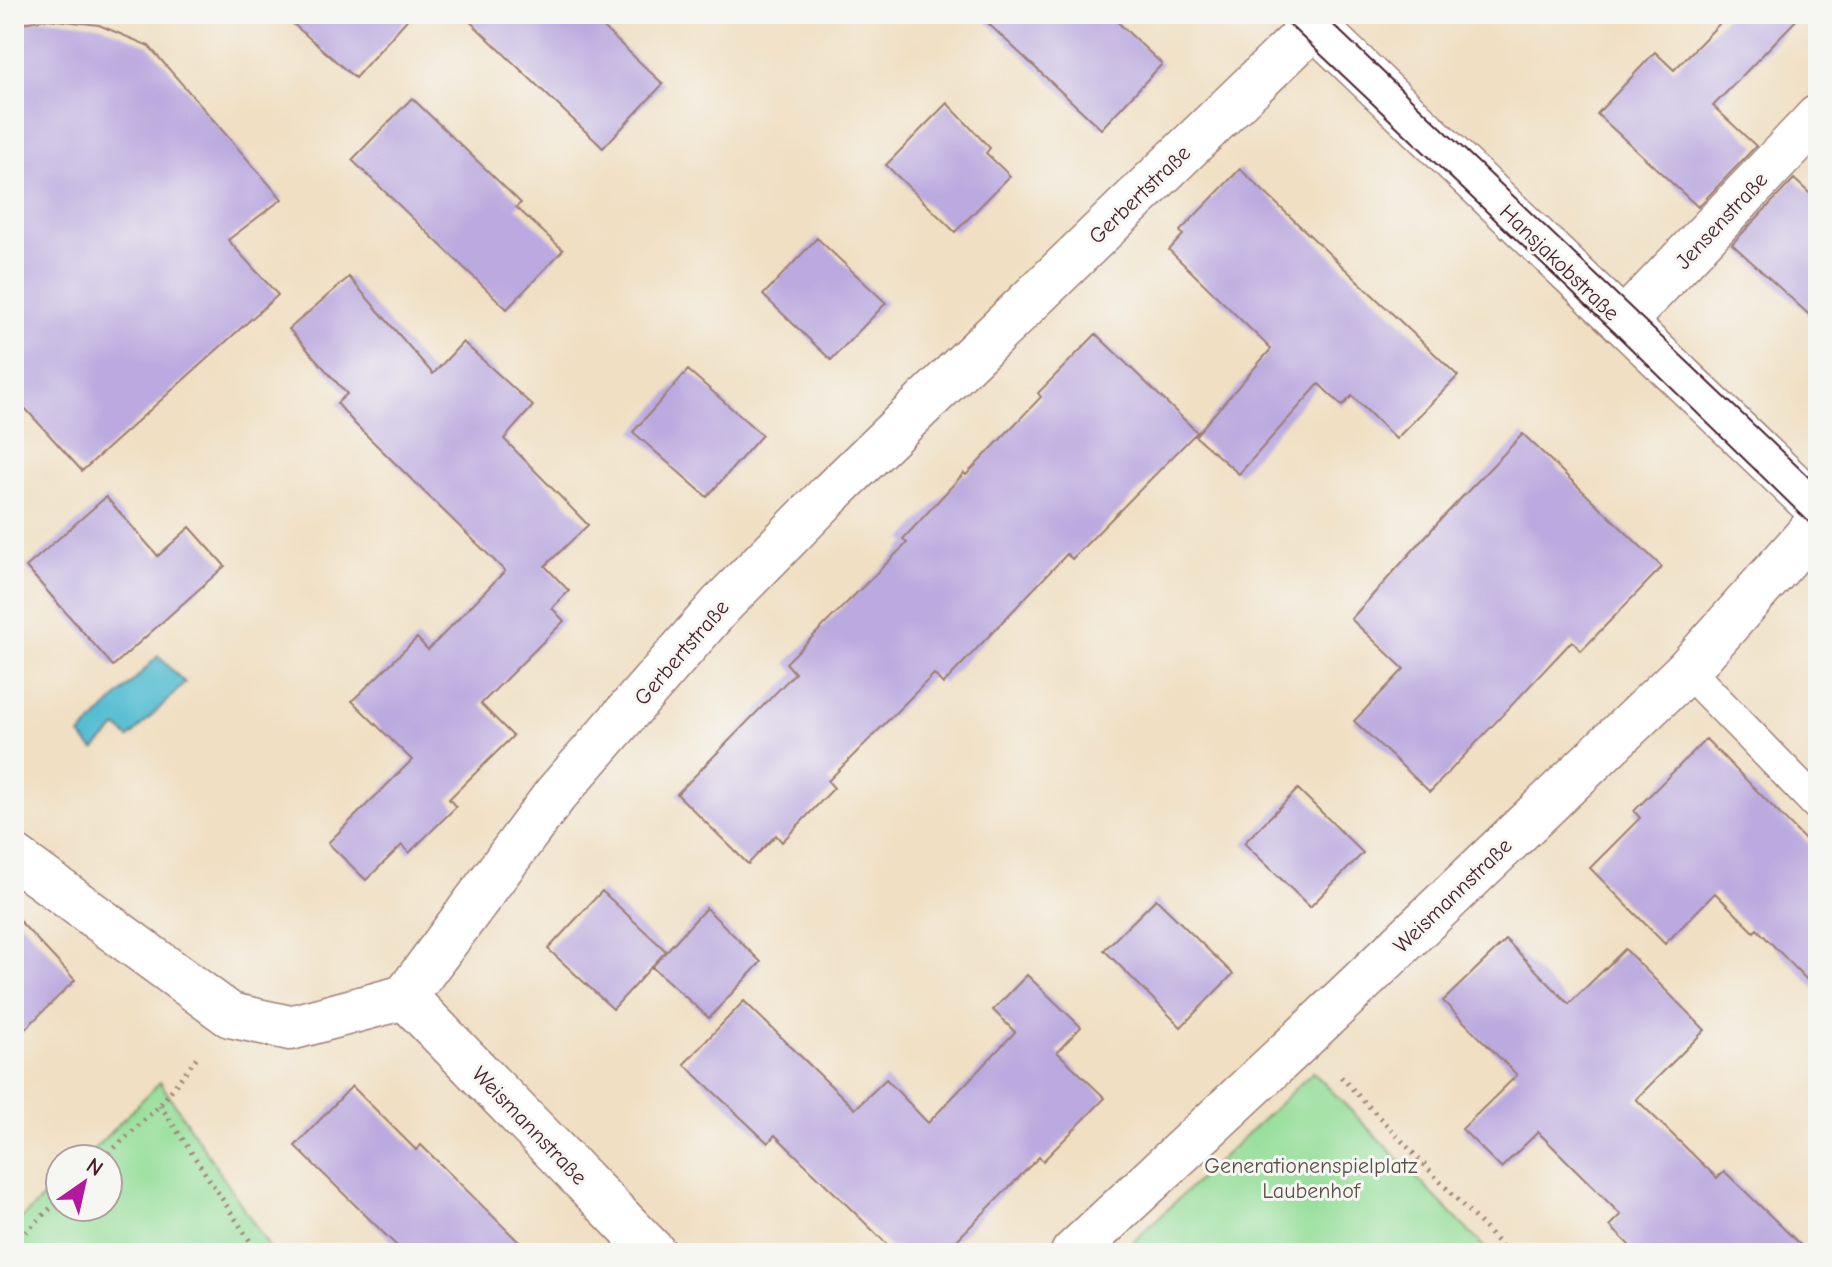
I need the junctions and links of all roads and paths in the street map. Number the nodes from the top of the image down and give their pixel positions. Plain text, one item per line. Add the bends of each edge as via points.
1 (1308, 20) edge
2 (1818, 117) edge
3 (1623, 322) junction
4 (1818, 509) edge
5 (1818, 523) edge
6 (1687, 670) junction
7 (1818, 805) edge
8 (14, 857) edge
9 (405, 997) junction
10 (230, 1015) junction
11 (1303, 1038) junction
12 (160, 1105) junction
13 (120, 1143) edge
14 (44, 1214) edge
15 (14, 1243) edge
16 (258, 1253) edge
17 (654, 1253) edge
18 (1073, 1253) edge
19 (1508, 1253) edge

1 - 3 street, Hansjakobstraße
1 - 9 street, Gerbertstraße via 720,606 555,795
2 - 3 street, Jensenstraße
3 - 4 street, Hansjakobstraße
5 - 6 street, Weismannstraße
6 - 7 lane
6 - 11 street, Weismannstraße
8 - 10 street
9 - 10 street via 290,1028
9 - 17 street, Weismannstraße
10 - 12 path
11 - 18 street, Weismannstraße
11 - 19 path
12 - 13 path
12 - 16 path
14 - 15 path

